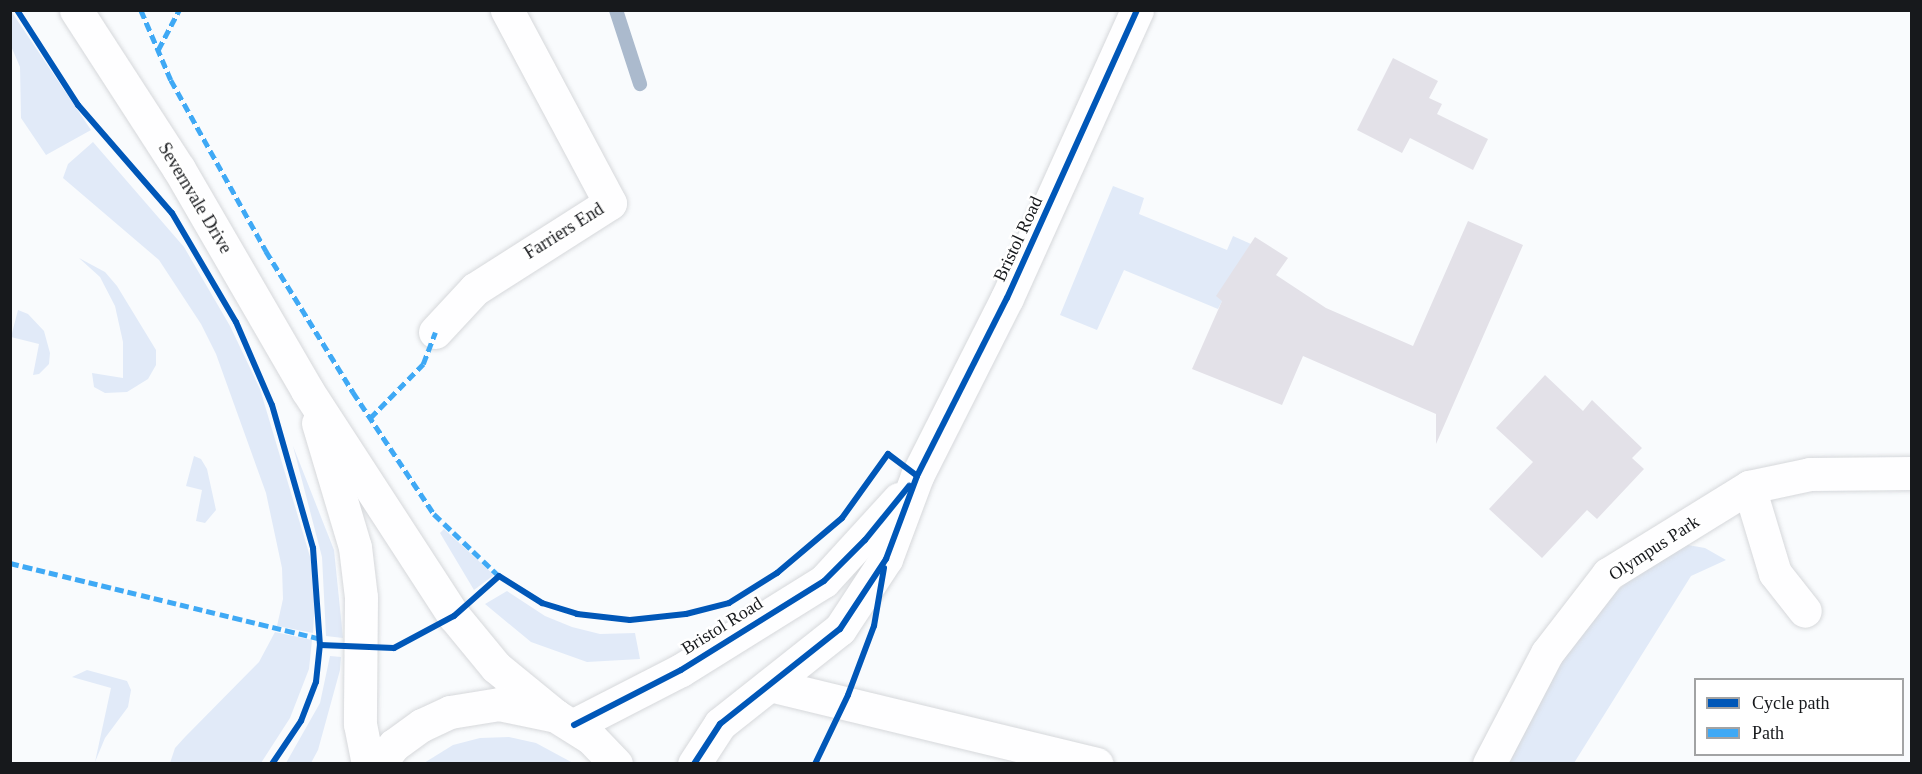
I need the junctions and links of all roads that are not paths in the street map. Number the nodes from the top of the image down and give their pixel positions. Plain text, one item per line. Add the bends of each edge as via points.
1 (75, 10) edge
2 (507, 10) edge
3 (1137, 10) edge
4 (435, 332) dead end
5 (307, 390) junction
6 (1911, 473) edge
7 (918, 476) junction
8 (1749, 487) junction
9 (1805, 611) dead end
10 (770, 685) junction
11 (565, 721) junction
12 (368, 764) edge
13 (379, 764) edge
14 (616, 764) edge
15 (694, 764) edge
16 (1097, 764) edge
17 (1489, 764) edge

1 - 5 street, Severnvale Drive via 179,169
2 - 4 street, Farriers End via 610,203 475,289
3 - 7 street, Bristol Road via 1007,297
5 - 11 street, Severnvale Drive via 454,616 496,668
5 - 12 street, Severnvale Drive via 355,547 361,597 360,724
6 - 8 street, Olympus Park via 1810,474
7 - 10 street, Bristol Road via 886,559 852,614 840,629
7 - 11 street, Bristol Road via 865,540 824,581 681,670
8 - 9 street via 1775,573
8 - 17 street, Olympus Park via 1608,574 1546,653
10 - 15 street, Bristol Road via 720,724
10 - 16 street
11 - 13 street via 499,704 450,712 422,725 394,745
11 - 14 street, Severnvale Drive

